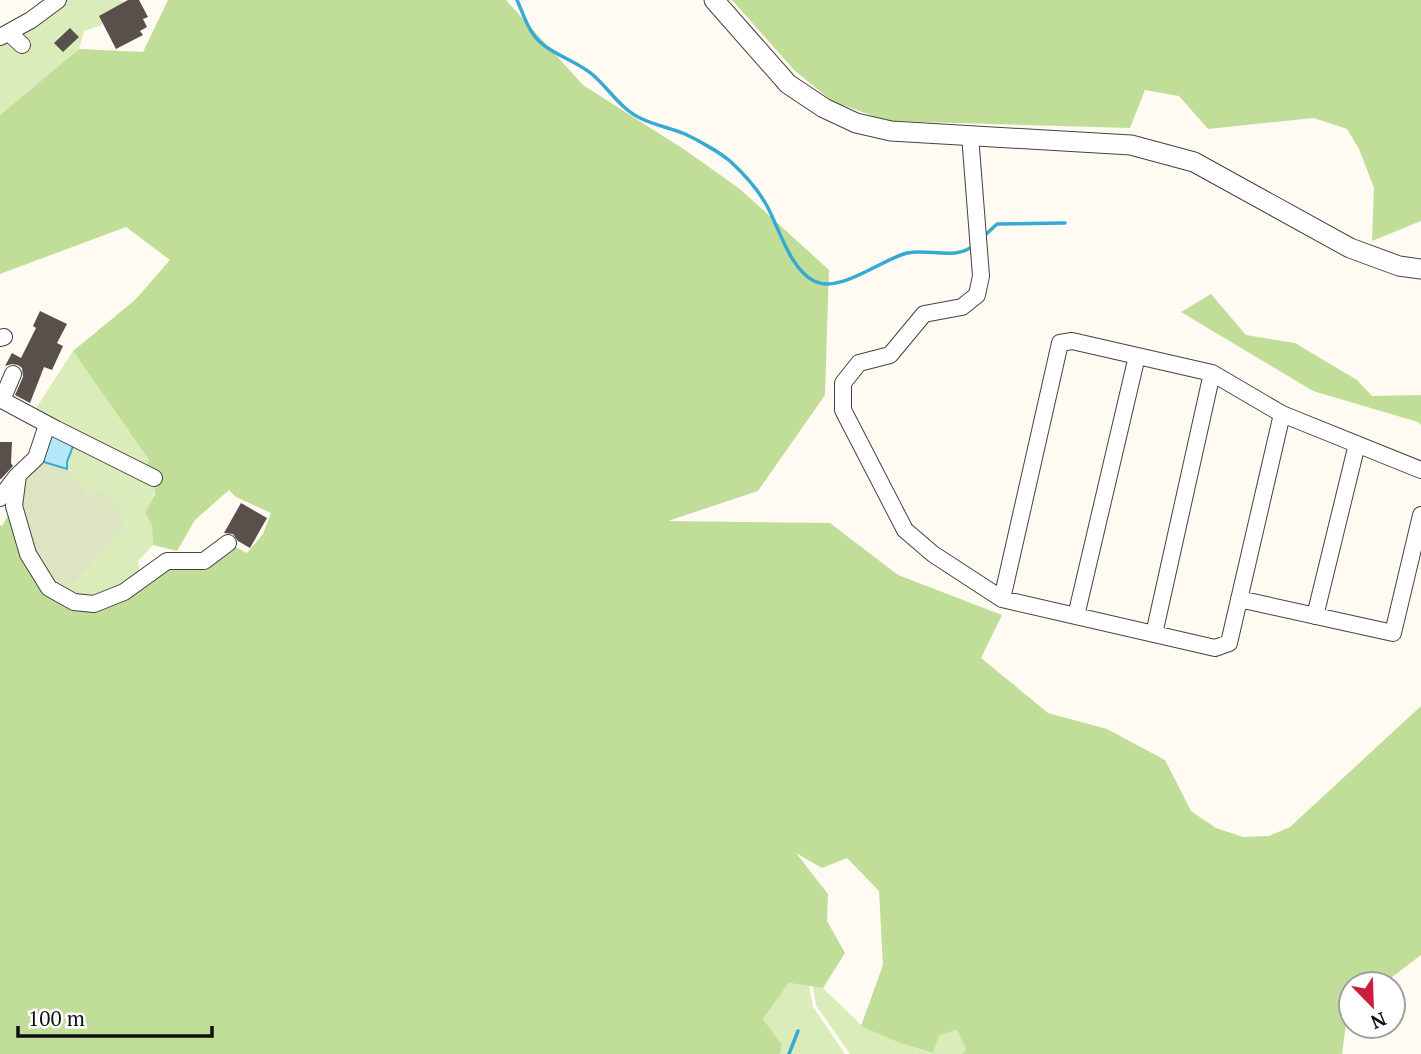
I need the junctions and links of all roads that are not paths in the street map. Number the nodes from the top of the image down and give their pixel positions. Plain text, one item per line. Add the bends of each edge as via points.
1 (58, 0) edge
2 (714, 0) edge
3 (4, 35) edge
4 (22, 45) dead end
5 (970, 135) junction
6 (1421, 269) edge
7 (1137, 356) junction
8 (1212, 373) junction
9 (13, 374) dead end
10 (1, 400) edge
11 (1282, 414) junction
12 (47, 425) junction
13 (1357, 444) junction
14 (1421, 470) edge
15 (18, 475) junction
16 (154, 478) dead end
17 (0, 498) edge
18 (1421, 515) edge
19 (228, 543) dead end
20 (1239, 599) junction
21 (1002, 600) junction
22 (1076, 616) junction
23 (1315, 616) junction
24 (1154, 634) junction

1 - 3 street
2 - 5 street via 788,84 824,108 856,124 891,131
3 - 4 street
5 - 6 street via 1131,145 1168,154 1194,162 1350,248
5 - 21 street via 981,276 977,295 962,307 924,314 890,355 859,363 843,383 843,410 905,530
7 - 8 street
7 - 21 street via 1072,341 1060,343
7 - 22 street
8 - 11 street
8 - 24 street
9 - 10 street
10 - 12 street
11 - 13 street
11 - 20 street
12 - 15 street via 36,458
12 - 16 street
13 - 14 street
13 - 23 street
15 - 17 street
15 - 19 street via 14,506 28,554 49,587 74,602 94,604 124,593 167,561 204,561
18 - 23 street via 1392,634
20 - 23 street
20 - 24 street via 1229,643 1215,649
21 - 22 street
22 - 24 street

